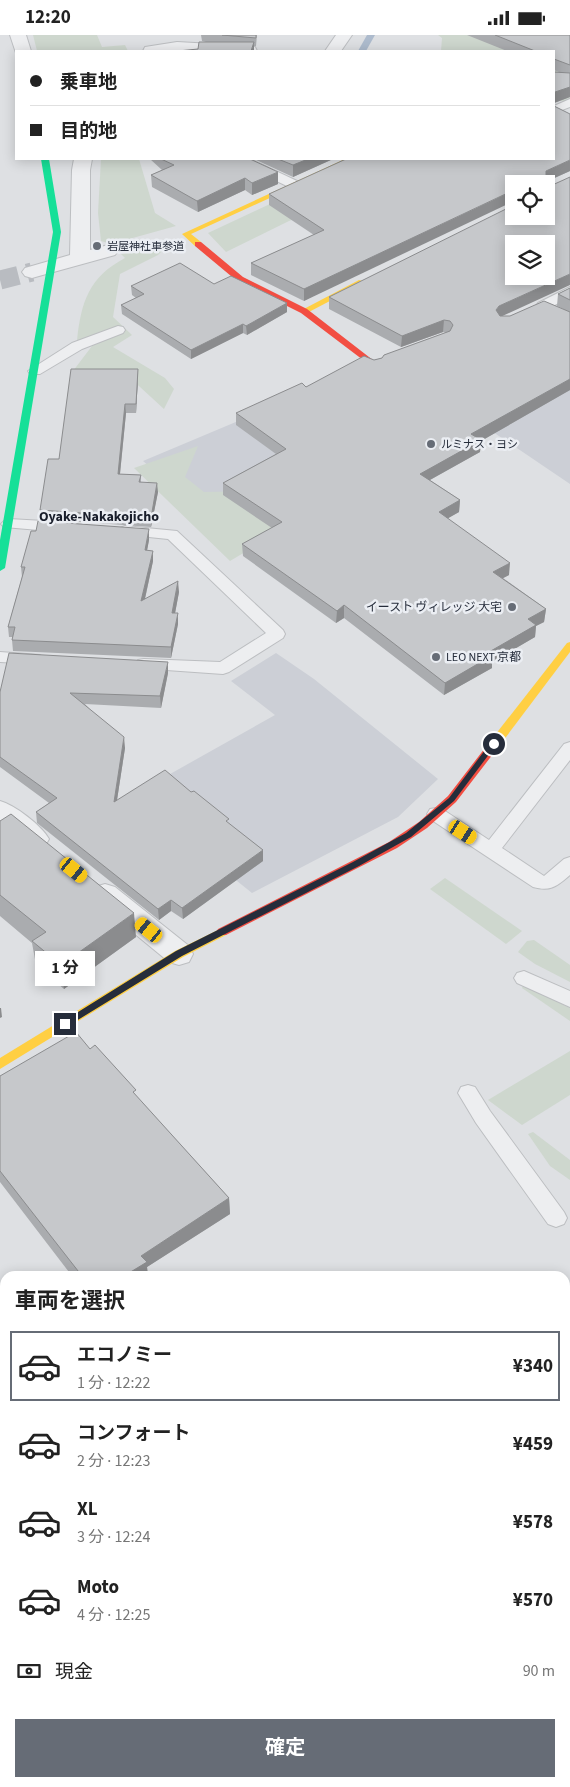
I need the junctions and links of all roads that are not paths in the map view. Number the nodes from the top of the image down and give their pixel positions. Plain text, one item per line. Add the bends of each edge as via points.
1 (18, 35) edge
2 (344, 35) edge
3 (176, 45) edge
4 (23, 50) edge
5 (155, 50) edge
6 (237, 50) edge
7 (334, 50) edge
8 (45, 160) edge
9 (83, 160) edge
10 (243, 160) edge
11 (349, 160) edge
12 (293, 184) junction
13 (108, 251) dead end
14 (80, 258) junction
15 (51, 267) junction
16 (32, 272) tunnel mouth
17 (374, 277) edge
18 (570, 291) edge
19 (543, 306) junction
20 (304, 311) junction
21 (527, 313) edge
22 (570, 320) edge
23 (118, 330) dead end
24 (379, 362) edge
25 (35, 371) junction
26 (9, 524) junction
27 (76, 528) edge
28 (114, 531) edge
29 (0, 568) edge
30 (570, 645) edge
31 (0, 657) edge
32 (48, 659) edge
33 (126, 663) edge
34 (570, 748) edge
35 (0, 810) edge
36 (436, 814) junction
37 (491, 850) junction
38 (54, 854) edge
39 (570, 865) edge
40 (85, 879) edge
41 (179, 953) junction
42 (524, 978) dead end
43 (570, 999) edge
44 (0, 1064) edge
45 (468, 1093) dead end
46 (556, 1218) dead end

1 - 4 street
2 - 7 street
3 - 5 street
3 - 6 street
8 - 15 street via 57,233
9 - 14 street
10 - 12 lane
11 - 12 street
12 - 20 street via 186,234 240,279
13 - 14 street
14 - 15 street
15 - 16 street
15 - 25 street
17 - 20 street
18 - 19 lane
19 - 21 lane
19 - 22 lane
20 - 24 street
23 - 25 lane via 77,346
25 - 26 street
26 - 27 lane
26 - 29 street
28 - 33 lane via 172,534 276,634 223,668
30 - 36 street via 452,799
31 - 32 lane
34 - 37 lane
35 - 38 street
36 - 37 lane
36 - 41 street via 393,845
37 - 39 lane via 544,883
40 - 41 street
41 - 44 street
42 - 43 lane
45 - 46 lane

